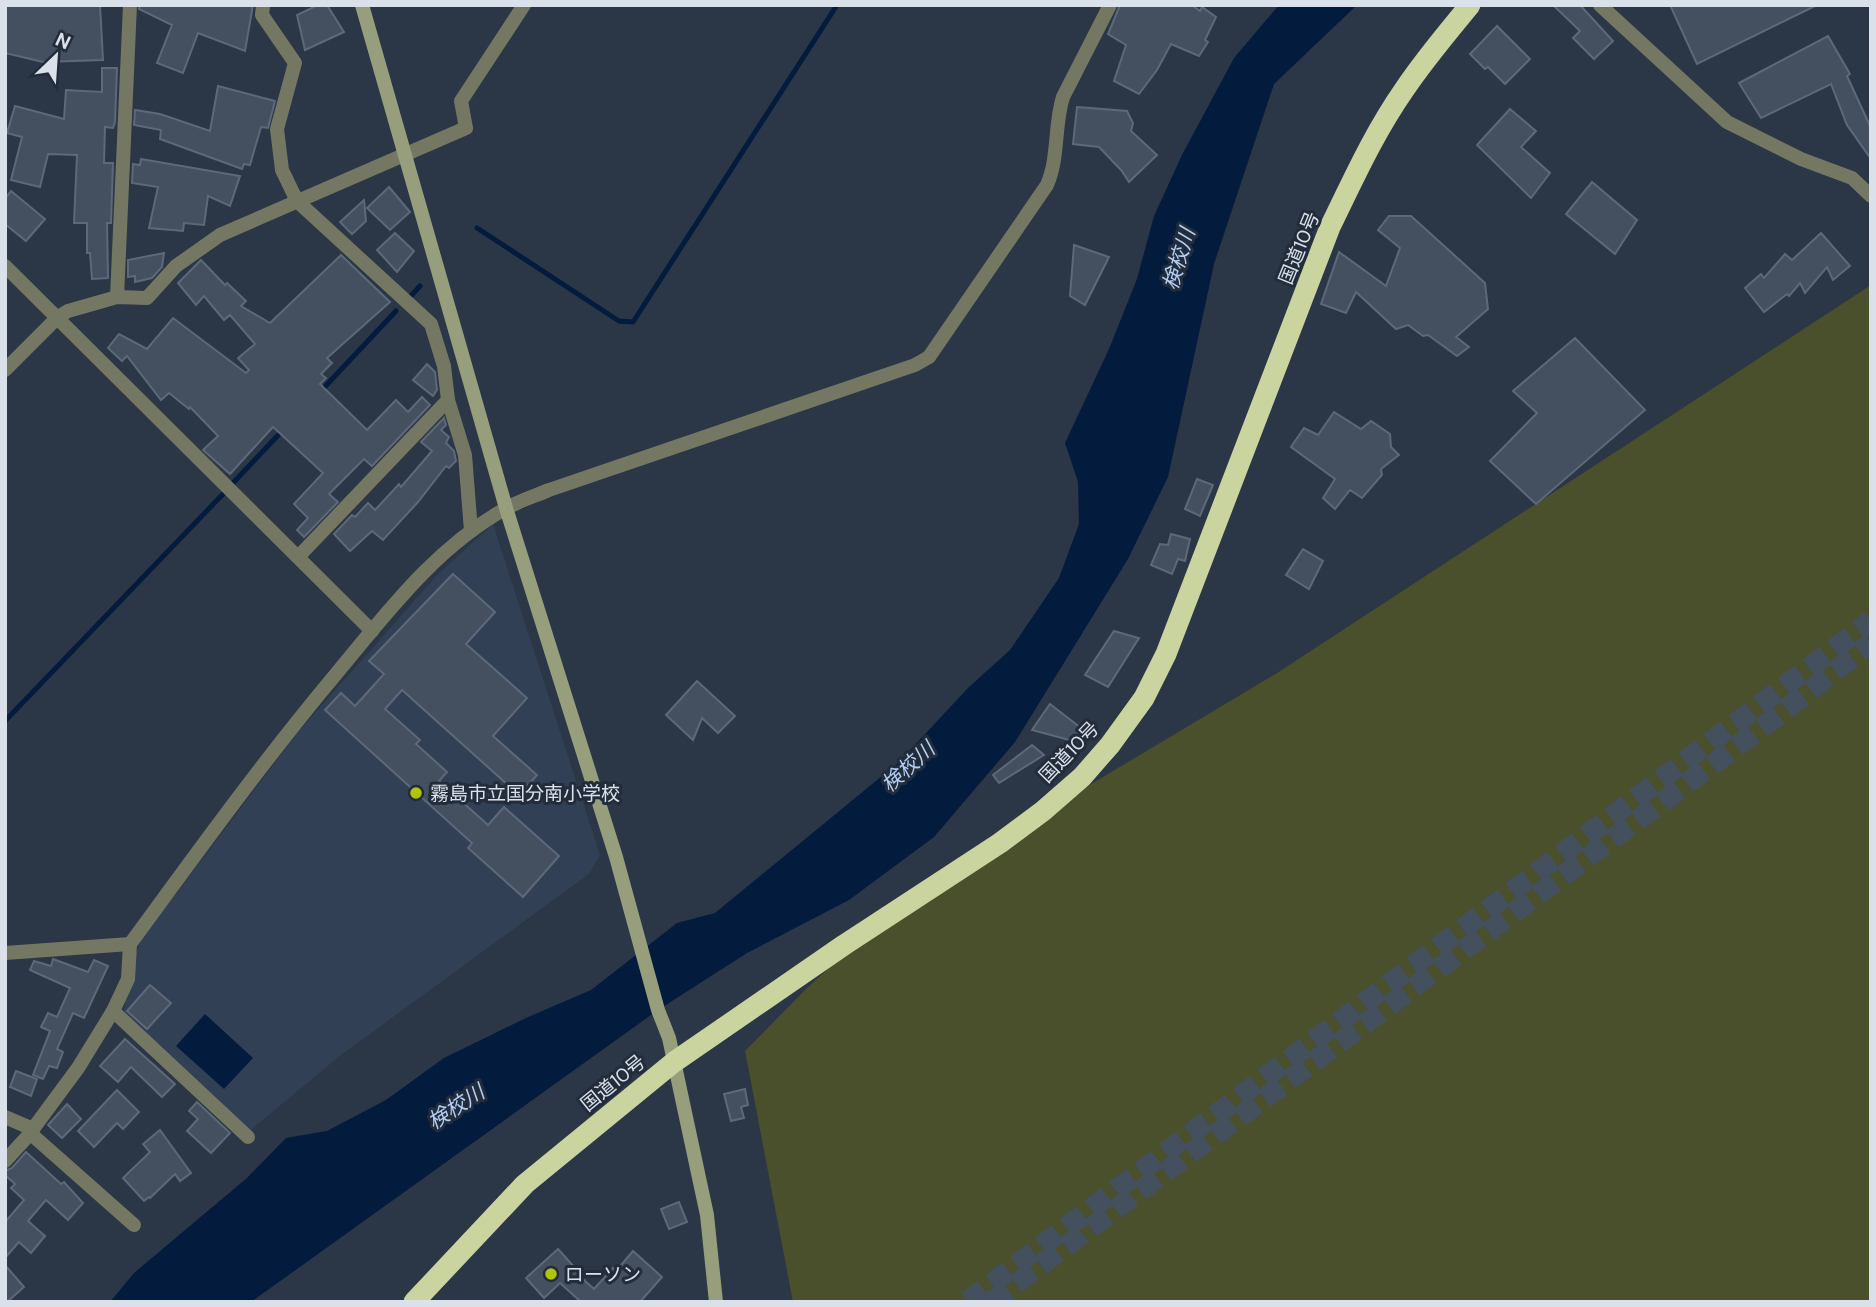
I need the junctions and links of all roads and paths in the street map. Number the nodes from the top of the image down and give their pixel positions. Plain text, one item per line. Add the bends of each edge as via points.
1 (130, 5) edge
2 (263, 5) edge
3 (362, 5) edge
4 (524, 5) edge
5 (1110, 5) edge
6 (1470, 5) edge
7 (1600, 5) edge
8 (405, 153) junction
9 (1871, 197) edge
10 (298, 201) junction
11 (5, 267) edge
12 (117, 297) junction
13 (58, 317) junction
14 (5, 370) edge
15 (448, 400) junction
16 (506, 508) junction
17 (471, 531) junction
18 (299, 556) junction
19 (372, 631) junction
20 (130, 944) junction
21 (5, 953) edge
22 (113, 1012) junction
23 (674, 1062) junction
24 (5, 1117) edge
25 (32, 1131) junction
26 (248, 1137) dead end
27 (5, 1161) edge
28 (134, 1225) dead end
29 (414, 1302) edge
30 (716, 1302) edge

1 - 12 street
2 - 10 street via 262,15 295,63 277,129 282,170
3 - 8 main road
4 - 8 street via 461,101 466,128
5 - 16 street via 1058,111 1047,185 929,357
6 - 23 highway, 国道10号 via 1403,90 1360,164 1330,227 1166,654 1144,698 1110,745 1082,777 1000,843
7 - 9 street via 1727,122 1801,159 1852,178
8 - 10 street
8 - 16 main road
10 - 12 street via 220,235 176,266 147,298
10 - 15 street via 431,324 444,366
11 - 13 street
12 - 13 street
13 - 14 street
13 - 18 street
15 - 17 street via 465,454
15 - 18 street
16 - 17 street
16 - 23 main road via 616,857
17 - 19 street via 440,557
18 - 19 street
19 - 20 street via 275,746
20 - 21 street
20 - 22 street via 128,979
22 - 25 street
22 - 26 street
23 - 29 highway, 国道10号 via 525,1184
23 - 30 main road via 707,1215
24 - 25 street
25 - 27 street
25 - 28 street

